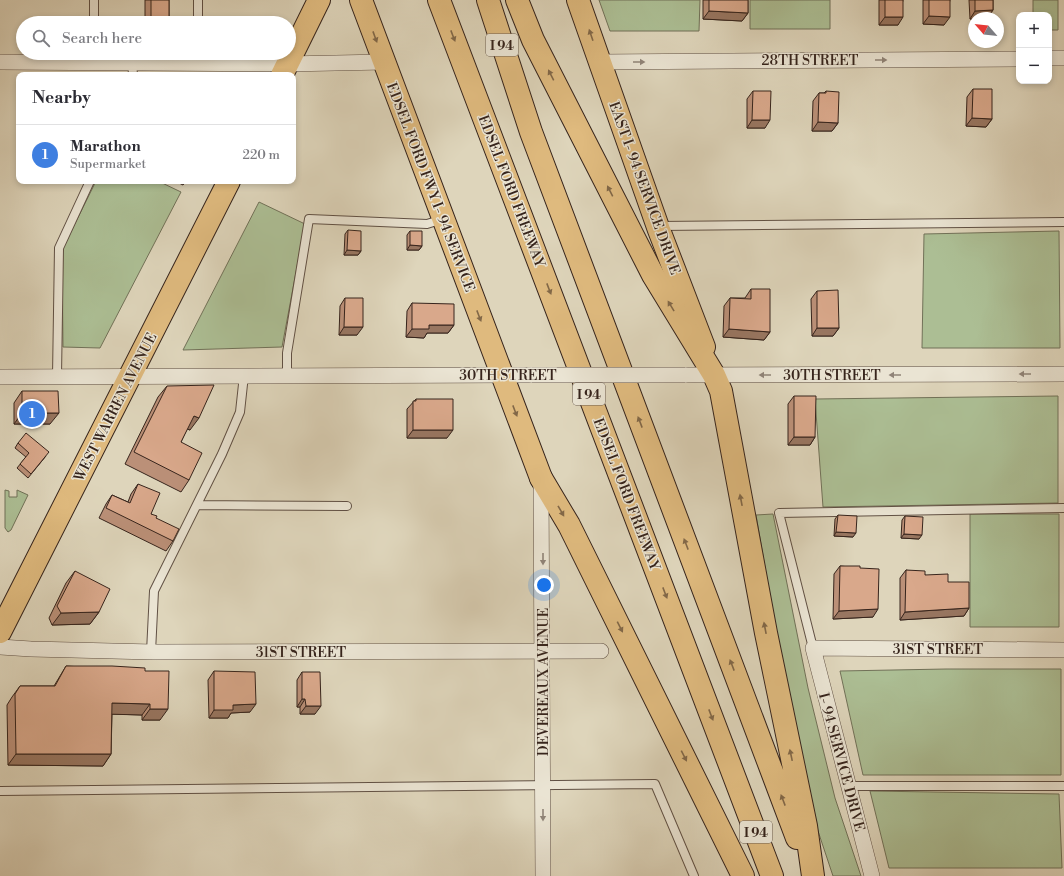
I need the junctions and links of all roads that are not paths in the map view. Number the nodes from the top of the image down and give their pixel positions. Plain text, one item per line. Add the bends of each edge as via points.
1 (94, 0) edge
2 (198, 0) edge
3 (319, 0) edge
4 (361, 0) edge
5 (439, 0) edge
6 (488, 0) edge
7 (517, 0) edge
8 (578, 0) edge
9 (94, 16) edge
10 (198, 16) edge
11 (296, 45) edge
12 (1052, 58) edge
13 (1064, 58) edge
14 (1016, 59) edge
15 (38, 60) edge
16 (104, 60) edge
17 (184, 60) edge
18 (213, 60) edge
19 (289, 60) edge
20 (0, 62) edge
21 (384, 62) junction
22 (600, 62) junction
23 (132, 68) edge
24 (284, 69) edge
25 (89, 184) edge
26 (227, 184) edge
27 (443, 218) junction
28 (1064, 222) edge
29 (658, 226) junction
30 (1064, 374) edge
31 (131, 375) junction
32 (244, 375) junction
33 (287, 375) junction
34 (501, 375) junction
35 (714, 375) junction
36 (57, 376) junction
37 (0, 377) edge
38 (541, 478) junction
39 (197, 505) junction
40 (347, 506) dead end
41 (1064, 508) edge
42 (0, 632) edge
43 (0, 647) edge
44 (813, 648) junction
45 (1064, 650) edge
46 (543, 651) junction
47 (601, 651) dead end
48 (151, 652) junction
49 (543, 786) junction
50 (848, 786) junction
51 (1064, 786) edge
52 (0, 791) edge
53 (544, 876) edge
54 (694, 876) edge
55 (743, 876) edge
56 (772, 876) edge
57 (812, 876) edge
58 (872, 876) edge

1 - 9 lane
2 - 10 lane
3 - 11 main road
4 -> 21 main road, EDSEL FORD FWY I- 94 SERVICE
5 -> 56 main road, EDSEL FORD FREEWAY / I 94
57 -> 6 main road, I 94 via 531,132
35 -> 7 main road via 652,275 533,40
22 -> 8 main road, EAST I- 94 SERVICE DRIVE
12 - 13 street
22 -> 14 street, 28TH STREET
15 - 20 street
16 - 23 street
17 - 23 street
18 - 24 street
19 - 24 main road
21 - 24 street
21 - 27 main road, EDSEL FORD FWY I- 94 SERVICE
22 - 29 main road, EAST I- 94 SERVICE DRIVE
25 - 36 lane via 59,248
26 - 31 main road, WEST WARREN AVENUE
27 - 33 lane via 427,224 309,219 287,353
27 -> 34 main road, EDSEL FORD FWY I- 94 SERVICE
28 - 29 lane
29 - 35 main road, EAST I- 94 SERVICE DRIVE
30 -> 35 street, 30TH STREET
31 - 32 street, 30TH STREET
31 - 36 street, 30TH STREET
31 - 42 main road, WEST WARREN AVENUE
32 - 33 street, 30TH STREET
32 - 39 lane via 240,412
33 - 34 street, 30TH STREET
34 - 35 street, 30TH STREET, bridge
34 -> 38 main road, DEVEREAUX AVENUE
57 -> 35 main road via 806,826 766,633 722,394
36 - 37 street, 30TH STREET
38 -> 46 street, DEVEREAUX AVENUE
38 -> 55 main road via 572,532
39 - 40 lane
39 - 48 lane via 154,590
41 - 44 lane via 779,514
43 - 48 street, 31ST STREET
44 - 45 street, 31ST STREET
44 - 50 street, I- 94 SERVICE DRIVE
46 - 47 street, 31ST STREET
46 - 48 street, 31ST STREET
46 - 49 street, DEVEREAUX AVENUE
49 - 52 lane
49 -> 53 street, DEVEREAUX AVENUE
49 - 54 lane via 655,784
50 - 51 lane
50 - 58 street, I- 94 SERVICE DRIVE

